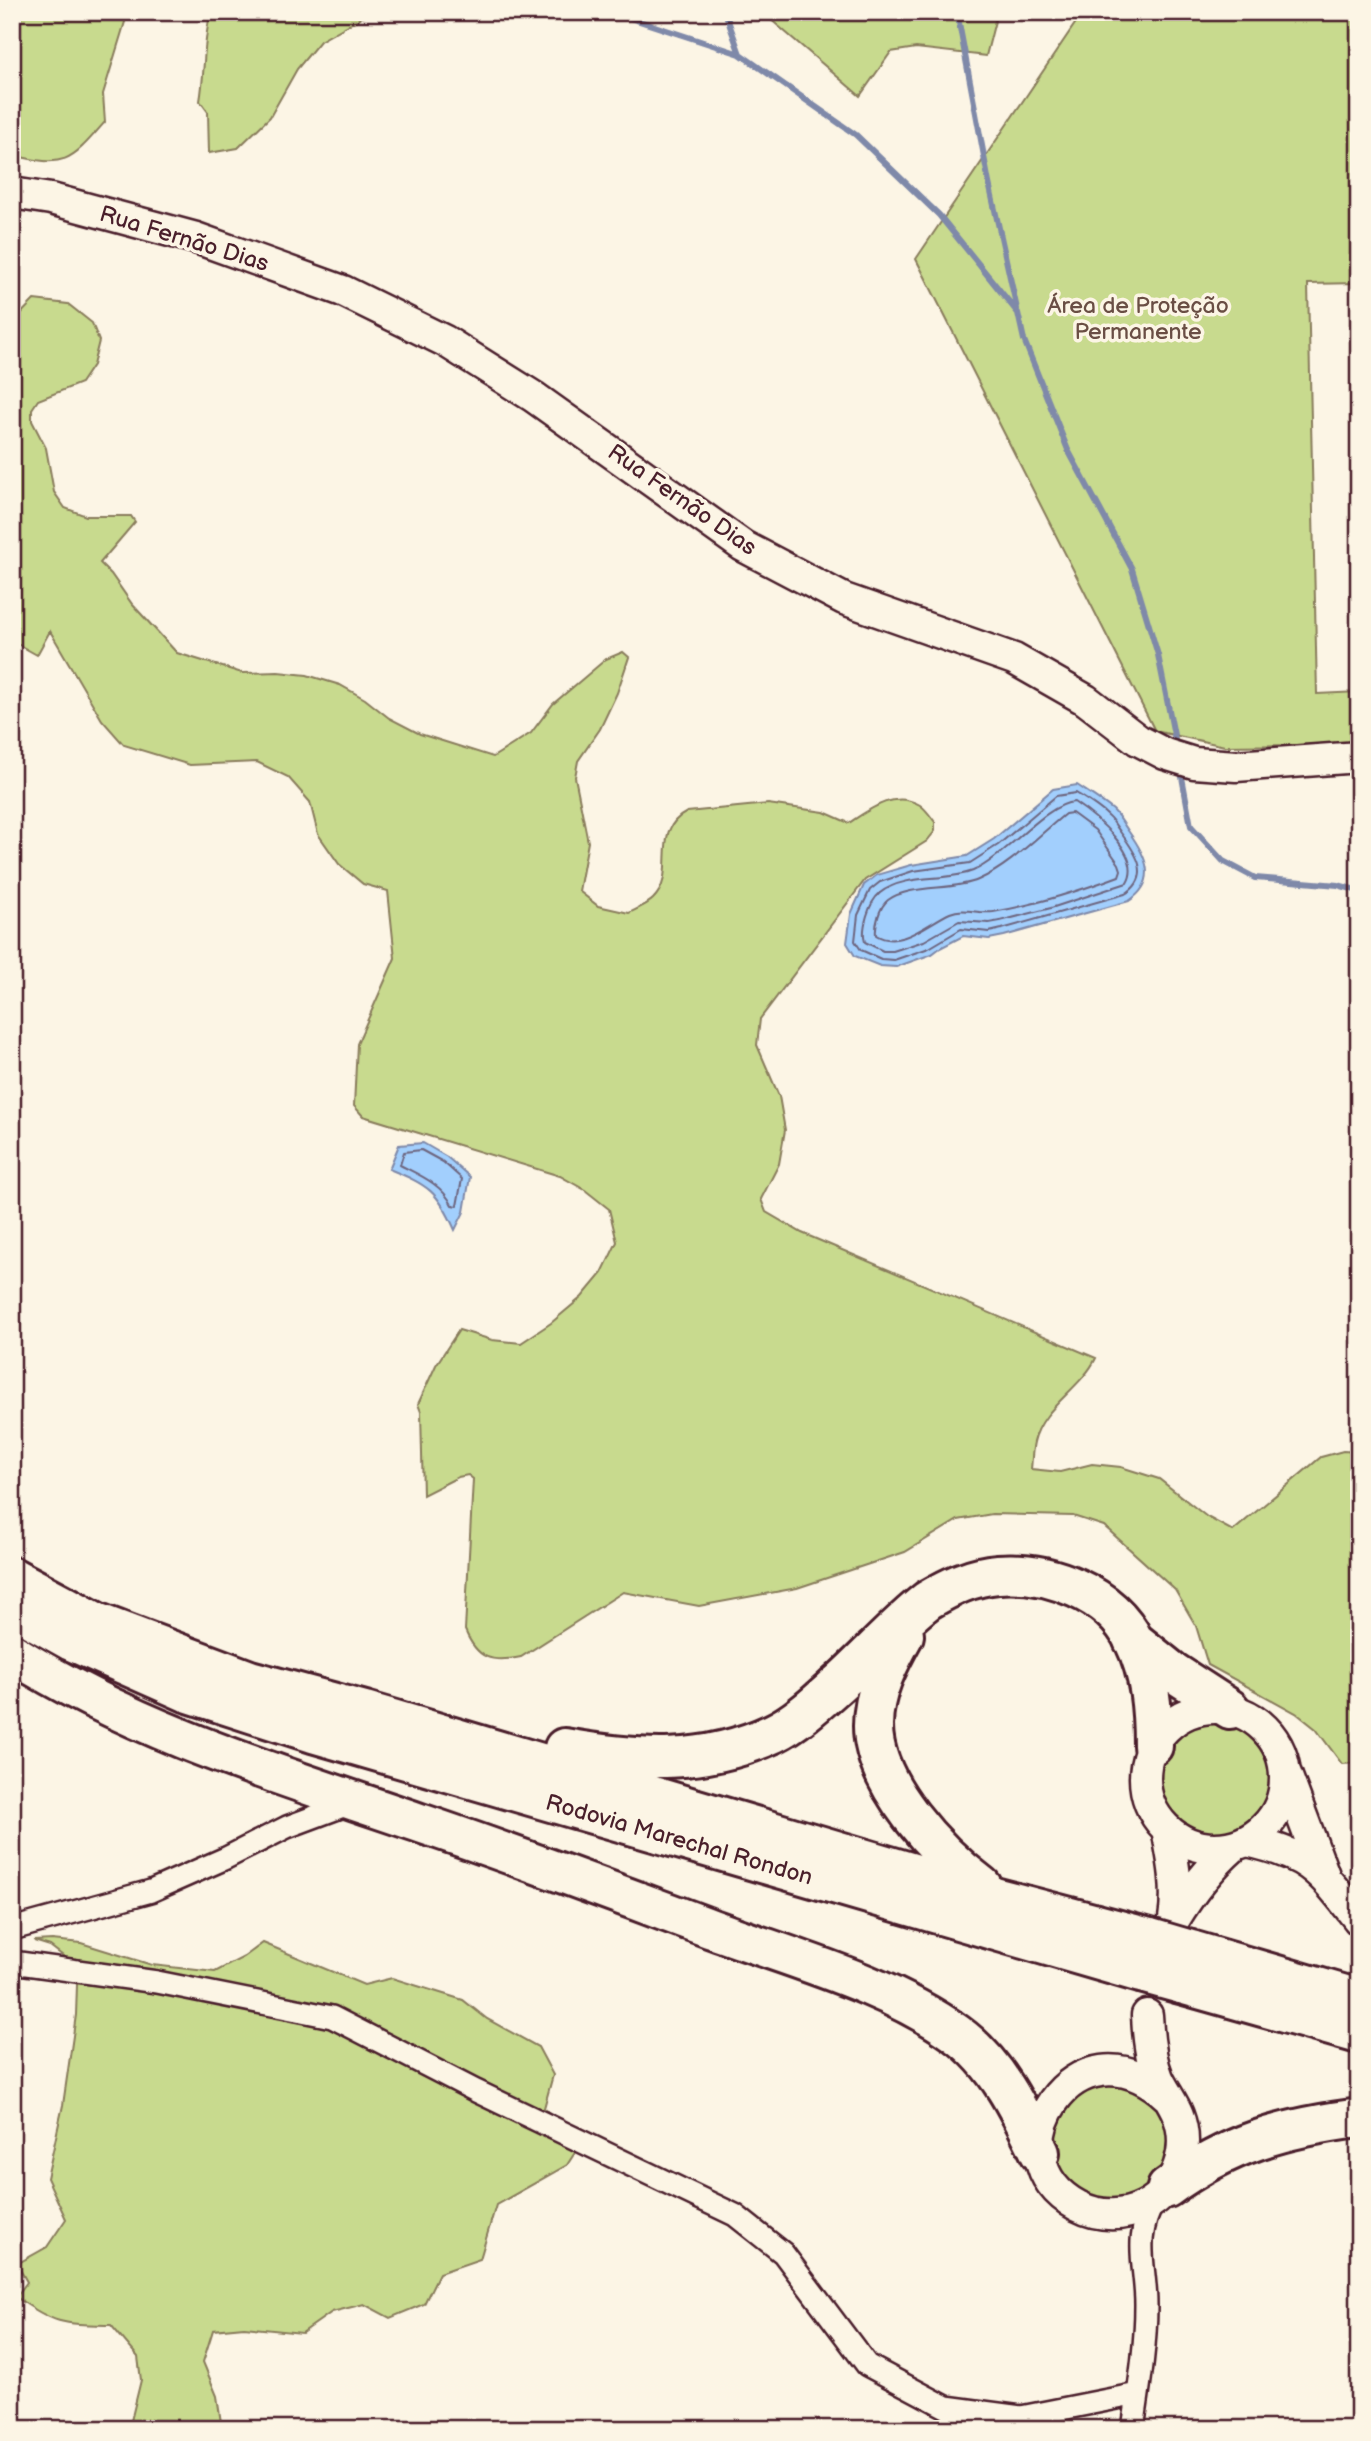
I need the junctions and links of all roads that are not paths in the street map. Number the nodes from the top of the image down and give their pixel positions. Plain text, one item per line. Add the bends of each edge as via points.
1 (12, 193) edge
2 (1359, 757) edge
3 (12, 1577) edge
4 (12, 1608) edge
5 (919, 1608) junction
6 (1133, 1640) junction
7 (12, 1653) edge
8 (1230, 1709) junction
9 (365, 1711) junction
10 (1153, 1746) junction
11 (1286, 1774) junction
12 (288, 1778) junction
13 (356, 1801) junction
14 (287, 1827) junction
15 (1167, 1829) junction
16 (1240, 1844) junction
17 (1326, 1878) junction
18 (998, 1898) junction
19 (1359, 1920) edge
20 (12, 1929) edge
21 (1167, 1953) junction
22 (12, 1962) edge
23 (1359, 1999) edge
24 (1147, 2015) junction
25 (1359, 2034) edge
26 (1093, 2072) junction
27 (1167, 2096) junction
28 (1359, 2118) edge
29 (1040, 2152) junction
30 (1161, 2194) junction
31 (1114, 2215) junction
32 (1140, 2249) junction
33 (1138, 2395) junction
34 (1133, 2429) edge

1 - 2 main road, Rua Fernão Dias via 196,238 343,292 445,341 534,397 743,546 844,599 1014,659 1166,754 1194,763 1236,766
3 - 9 highway, Rodovia Marechal Rondon via 96,1622 250,1680
4 - 21 highway, Rodovia Marechal Rondon via 71,1641 186,1692 380,1754
5 - 6 highway via 950,1587 974,1579 1022,1574 1077,1588 1103,1604
5 - 9 highway via 813,1706 776,1732 723,1753 670,1758 613,1756
5 - 18 highway via 883,1673 873,1727 878,1753 914,1821 939,1850
6 - 8 highway
6 - 10 highway via 1152,1705
7 - 12 highway via 111,1708
8 - 10 main road via 1207,1708 1186,1714 1167,1727
8 - 11 main road via 1251,1717 1269,1732 1281,1752
9 - 18 highway, Rodovia Marechal Rondon
10 - 15 main road via 1146,1771 1148,1798
11 - 16 main road via 1276,1814 1264,1830
11 - 17 main road
12 - 13 highway
12 - 14 street via 295,1798
13 - 14 street
13 - 29 highway via 909,2005 976,2050 1017,2105
14 - 20 street via 151,1891
15 - 16 main road via 1198,1847
15 - 21 main road via 1175,1878
16 - 17 main road via 1291,1853
16 - 21 main road via 1217,1861 1198,1884
17 - 19 main road
18 - 21 highway, Rodovia Marechal Rondon
21 - 23 highway, Rodovia Marechal Rondon
21 - 24 main road
21 - 25 highway, Rodovia Marechal Rondon
22 - 33 street via 157,1982 332,2017 735,2215 783,2253 867,2365 946,2407 1021,2417
24 - 26 main road via 1124,2048
24 - 27 main road via 1152,2057
26 - 27 main road via 1133,2073
26 - 29 main road via 1058,2094 1046,2112
27 - 30 main road via 1183,2132 1183,2152 1178,2171
28 - 30 highway via 1274,2133 1239,2145 1193,2169
29 - 31 main road via 1053,2185 1065,2198 1088,2210
30 - 31 main road via 1129,2213
30 - 32 street via 1145,2220
31 - 32 street via 1130,2230
32 - 33 street via 1146,2304
33 - 34 street

